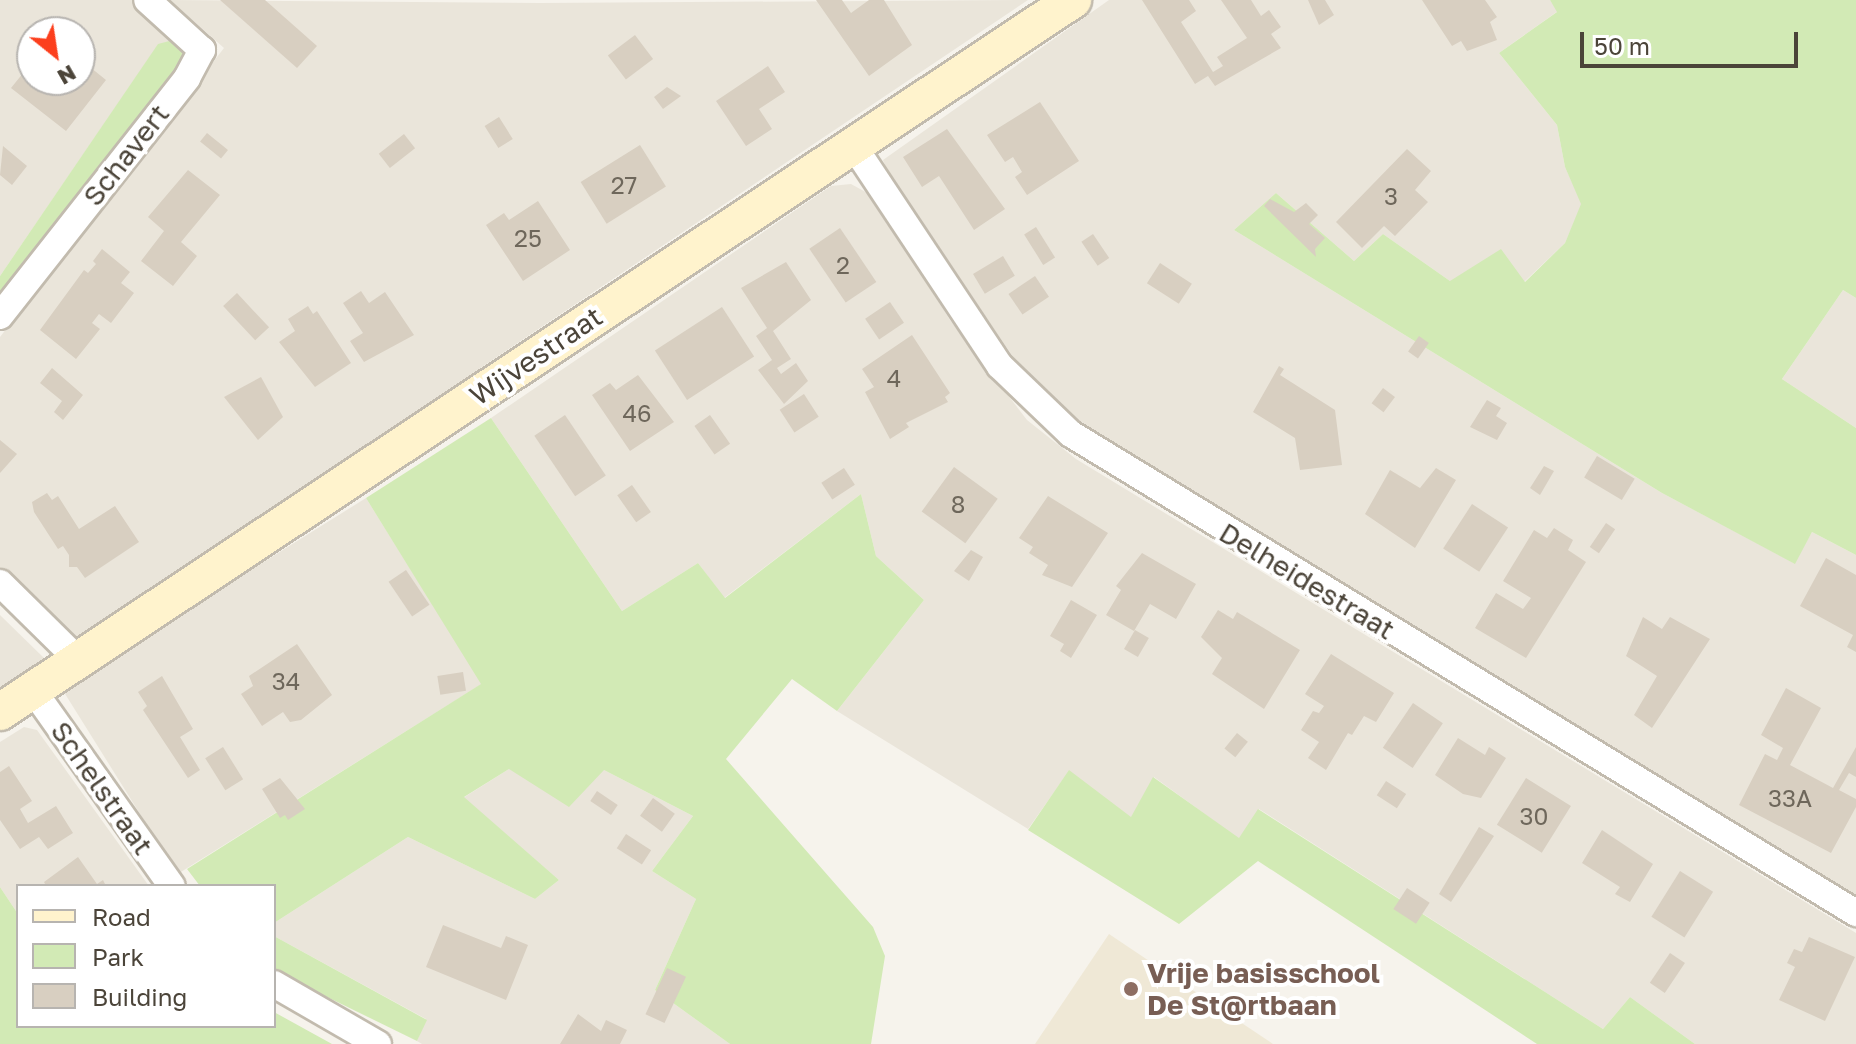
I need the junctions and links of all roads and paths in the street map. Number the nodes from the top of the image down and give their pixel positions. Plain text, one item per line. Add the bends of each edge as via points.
1 (147, 0) edge
2 (1073, 0) edge
3 (853, 145) junction
4 (0, 316) edge
5 (0, 583) edge
6 (78, 660) junction
7 (33, 690) junction
8 (0, 712) edge
9 (171, 884) edge
10 (1856, 913) edge
11 (276, 985) edge
12 (378, 1044) edge

1 - 4 street, Schavert via 202,50 187,78
2 - 3 street, Wijvestraat
3 - 6 street, Wijvestraat
3 - 10 street, Delheidestraat via 1000,366 1071,434 1117,467
5 - 6 street
6 - 7 street, Wijvestraat
7 - 8 street, Wijvestraat
7 - 9 street, Schelstraat
11 - 12 street

